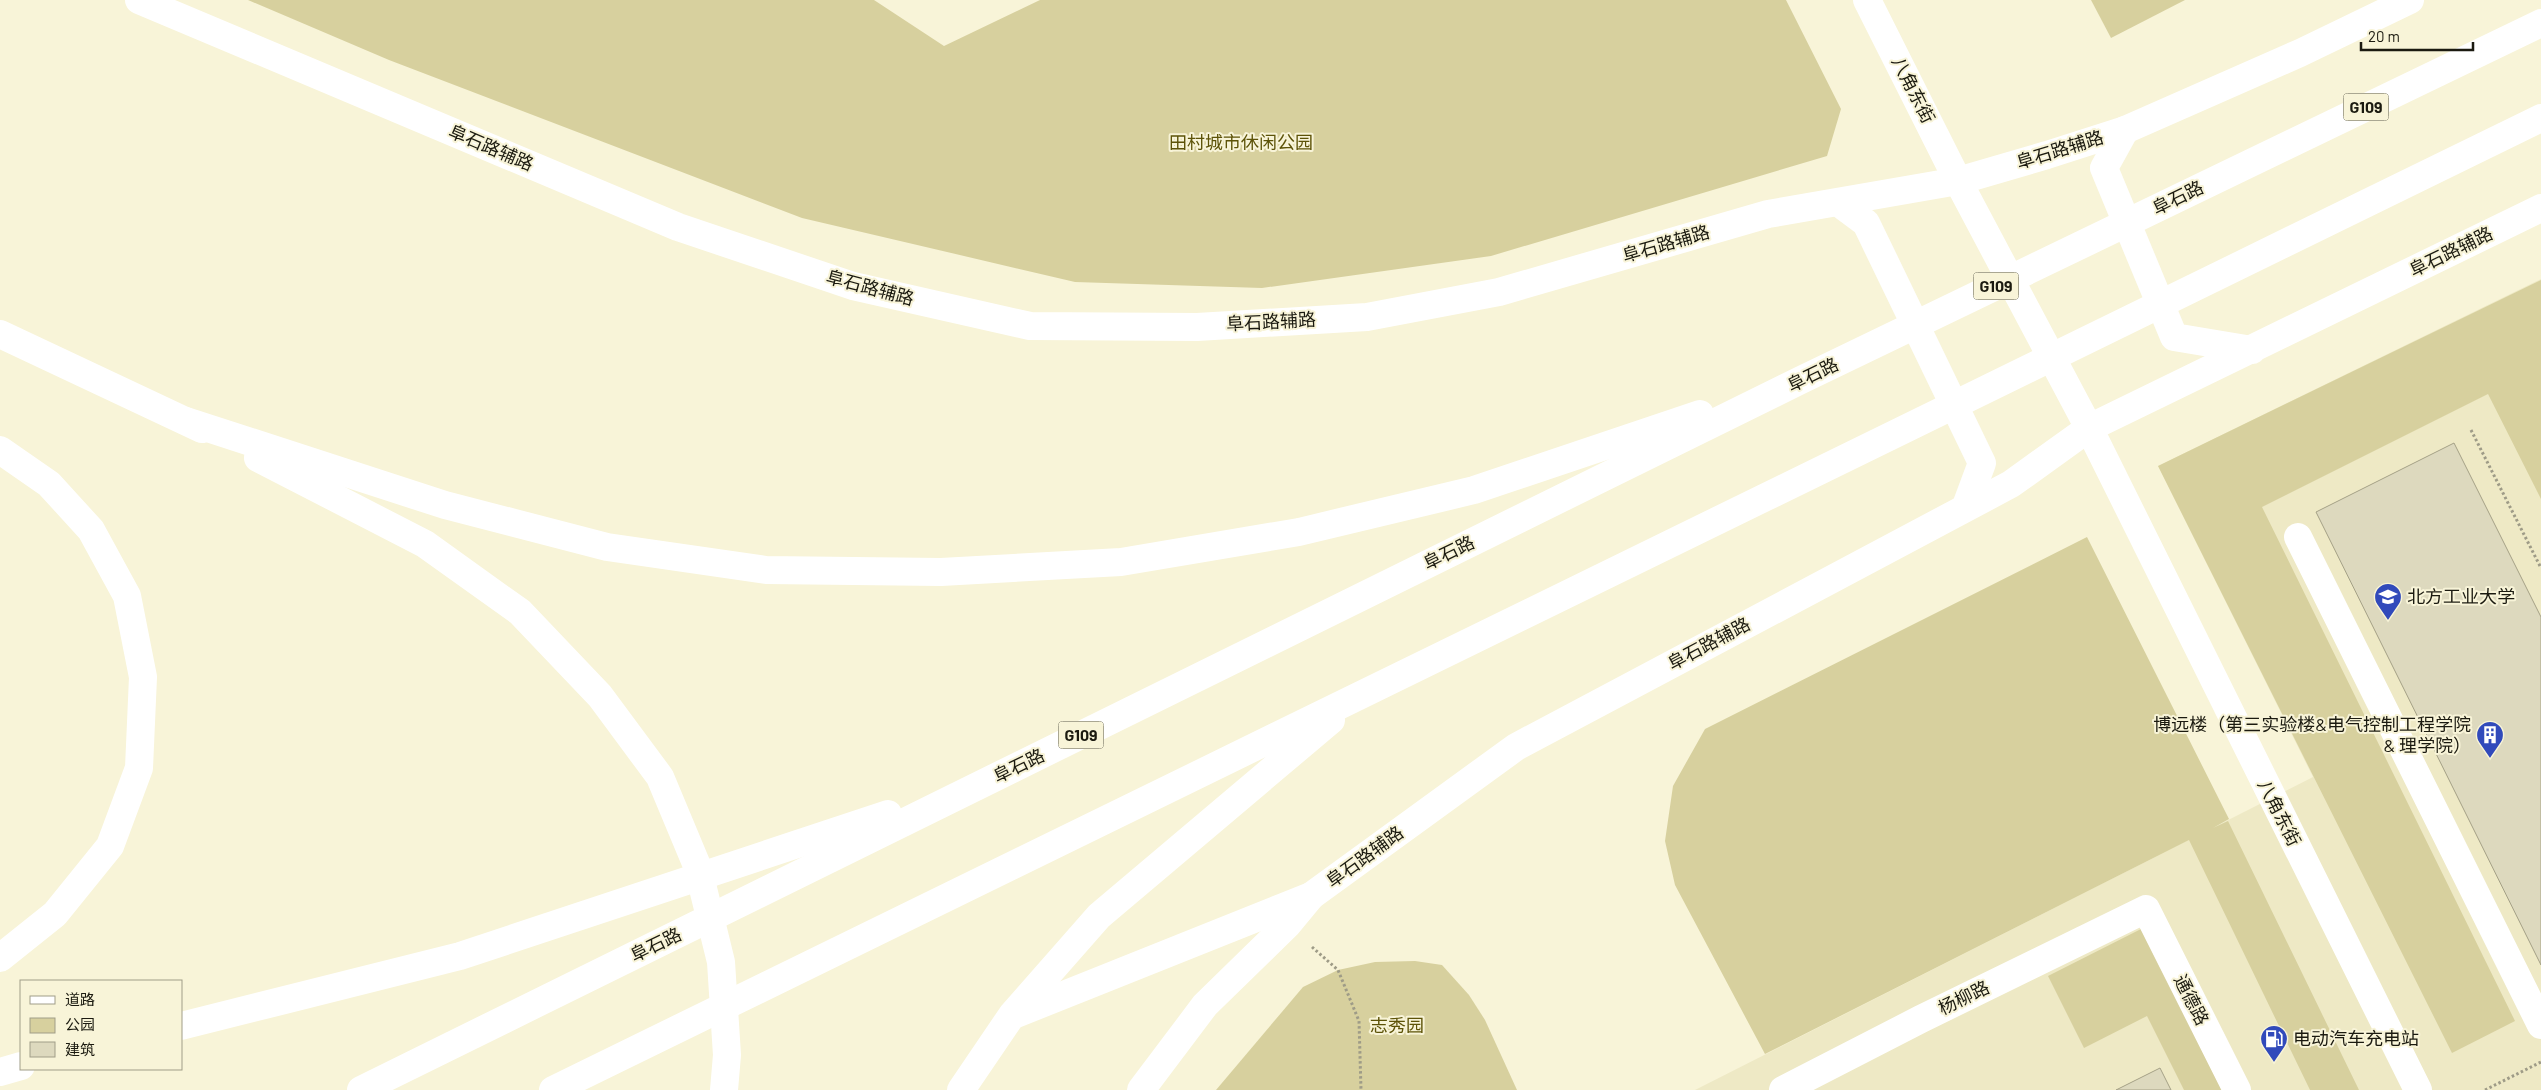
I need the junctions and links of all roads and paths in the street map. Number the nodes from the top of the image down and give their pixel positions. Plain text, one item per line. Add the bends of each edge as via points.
1 (139, 0) edge
2 (1867, 0) edge
3 (2410, 0) edge
4 (2541, 22) edge
5 (2541, 118) edge
6 (2124, 130) junction
7 (1958, 181) junction
8 (1839, 203) junction
9 (2541, 208) edge
10 (0, 334) edge
11 (2252, 350) junction
12 (1801, 380) junction
13 (186, 421) junction
14 (2089, 428) junction
15 (2471, 430) dead end
16 (0, 450) edge
17 (1966, 506) junction
18 (2298, 537) dead end
19 (2541, 568) edge
20 (1364, 692) junction
21 (982, 784) junction
22 (1311, 896) junction
23 (2146, 909) joint
24 (1287, 925) junction
25 (0, 958) edge
26 (1012, 1015) junction
27 (2541, 1025) edge
28 (182, 1026) edge
29 (2541, 1062) edge
30 (20, 1066) edge
31 (0, 1072) edge
32 (361, 1090) edge
33 (553, 1090) edge
34 (724, 1090) edge
35 (961, 1090) edge
36 (1141, 1090) edge
37 (1361, 1090) edge
38 (1783, 1090) edge
39 (2236, 1090) edge
40 (2418, 1090) edge
41 (2485, 1090) edge

1 - 8 main road, 阜石路辅路 via 678,227 853,286 1030,326 1197,327 1367,317 1499,292 1768,214
2 - 7 main road, 八角东街
3 - 6 main road, 阜石路辅路 via 2300,53
4 - 12 main road, 阜石路 / G109
5 - 20 main road
6 - 7 main road, 阜石路辅路
6 - 11 main road via 2104,168 2174,337
7 - 8 main road, 阜石路辅路
7 - 14 main road, 八角东街
8 - 17 main road via 1866,223 1982,463
9 - 11 main road, 阜石路辅路
10 - 13 main road
11 - 14 main road, 阜石路辅路
12 - 13 main road via 1474,490 1299,532 1121,562 941,572 766,570 607,547 445,505
12 - 21 main road, 阜石路 / G109
13 - 34 main road via 425,544 520,612 600,696 660,777 698,868 721,962 727,1055
14 - 17 main road, 阜石路辅路 via 2011,484
14 - 40 main road, 八角东街
15 - 19 path
16 - 25 main road via 49,484 91,530 127,596 143,677 139,768 110,846 55,914
17 - 22 main road, 阜石路辅路 via 1516,747
18 - 27 main road
20 - 26 main road via 1099,916
20 - 33 main road
21 - 28 main road via 460,956
21 - 32 main road, 阜石路 / G109
22 - 24 main road, 阜石路辅路
22 - 26 main road
23 - 38 main road, 杨柳路
23 - 39 main road, 通德路
24 - 36 main road, 阜石路辅路 via 1205,1005
24 - 37 path via 1338,970 1359,1021
26 - 35 main road
29 - 41 path
30 - 31 main road

